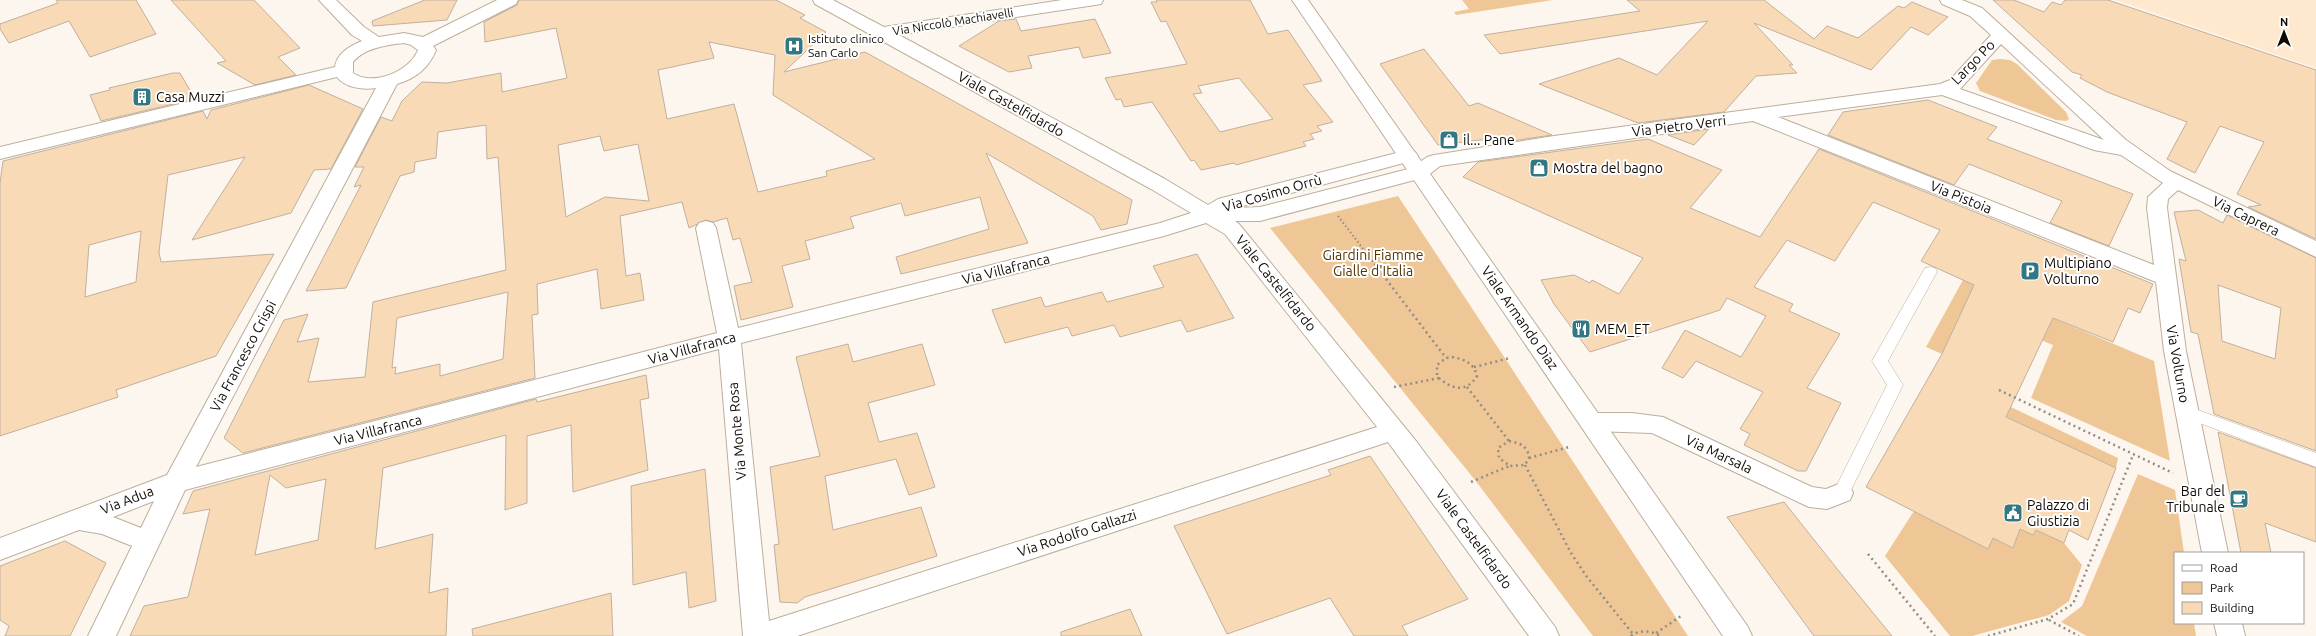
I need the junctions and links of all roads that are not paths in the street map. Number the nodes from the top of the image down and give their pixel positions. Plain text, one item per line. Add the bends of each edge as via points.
1 (327, 0) edge
2 (510, 0) edge
3 (821, 0) edge
4 (1095, 0) edge
5 (1300, 0) edge
6 (1948, 0) edge
7 (881, 33) junction
8 (2001, 34) junction
9 (375, 42) junction
10 (423, 44) junction
11 (343, 70) junction
12 (390, 80) junction
13 (1943, 89) junction
14 (1757, 116) junction
15 (2126, 150) junction
16 (0, 152) edge
17 (1413, 165) junction
18 (2176, 182) junction
19 (1208, 215) junction
20 (706, 228) dead end
21 (2316, 250) edge
22 (1930, 272) dead end
23 (2166, 278) junction
24 (729, 339) junction
25 (2187, 412) junction
26 (1593, 422) junction
27 (1393, 431) junction
28 (2316, 460) edge
29 (176, 482) junction
30 (1841, 493) joint
31 (78, 519) junction
32 (147, 541) junction
33 (0, 549) edge
34 (2215, 552) edge
35 (2228, 624) edge
36 (102, 636) edge
37 (757, 636) edge
38 (760, 636) edge
39 (1545, 636) edge
40 (1738, 636) edge
41 (2231, 636) edge

1 - 9 street via 358,31
2 - 10 street
3 - 7 street, Viale Castelfidardo
4 - 7 street, Via Niccolò Machiavelli
5 - 17 street, Viale Armando Diaz
6 - 8 street via 1976,12
7 - 19 street, Viale Castelfidardo via 1158,184
8 - 13 street, Largo Po via 1956,84
8 - 15 street, Largo Po
9 - 10 street via 404,38
9 - 11 street via 351,55 342,66
10 - 12 street via 427,50 426,57 420,64 410,72
11 - 12 street via 349,79 359,82
11 - 16 street
12 - 29 street, Via Francesco Crispi
13 - 14 street, Via Pietro Verri
13 - 15 street, Largo Po via 2101,146
14 - 17 street, Via Pietro Verri via 1554,142
14 - 23 street, Via Pistoia
15 - 18 street, Largo Po via 2154,171
17 - 19 street, Via Cosimo Orrù via 1260,214
17 - 26 street, Viale Armando Diaz
18 - 21 street, Via Caprera
18 - 23 street, Via Volturno via 2162,193 2157,202
19 - 24 street, Via Villafranca via 1164,229
19 - 27 street, Viale Castelfidardo via 1232,229
20 - 24 street, Via Monte Rosa
22 - 30 lane via 1880,361 1895,385
23 - 25 street, Via Volturno via 2175,351
24 - 29 street, Via Villafranca
24 - 37 street, Via Monte Rosa
25 - 28 lane
25 - 34 street, Via Volturno
26 - 30 street, Via Marsala via 1654,424 1809,497 1828,499
26 - 40 street, Viale Armando Diaz
27 - 38 street, Via Rodolfo Gallazzi
27 - 39 street, Viale Castelfidardo
29 - 31 street, Via Adua
29 - 32 street, Via Francesco Crispi
31 - 32 street, Via Adua via 104,524
31 - 33 street, Via Adua
32 - 36 street, Via Francesco Crispi
35 - 41 street

